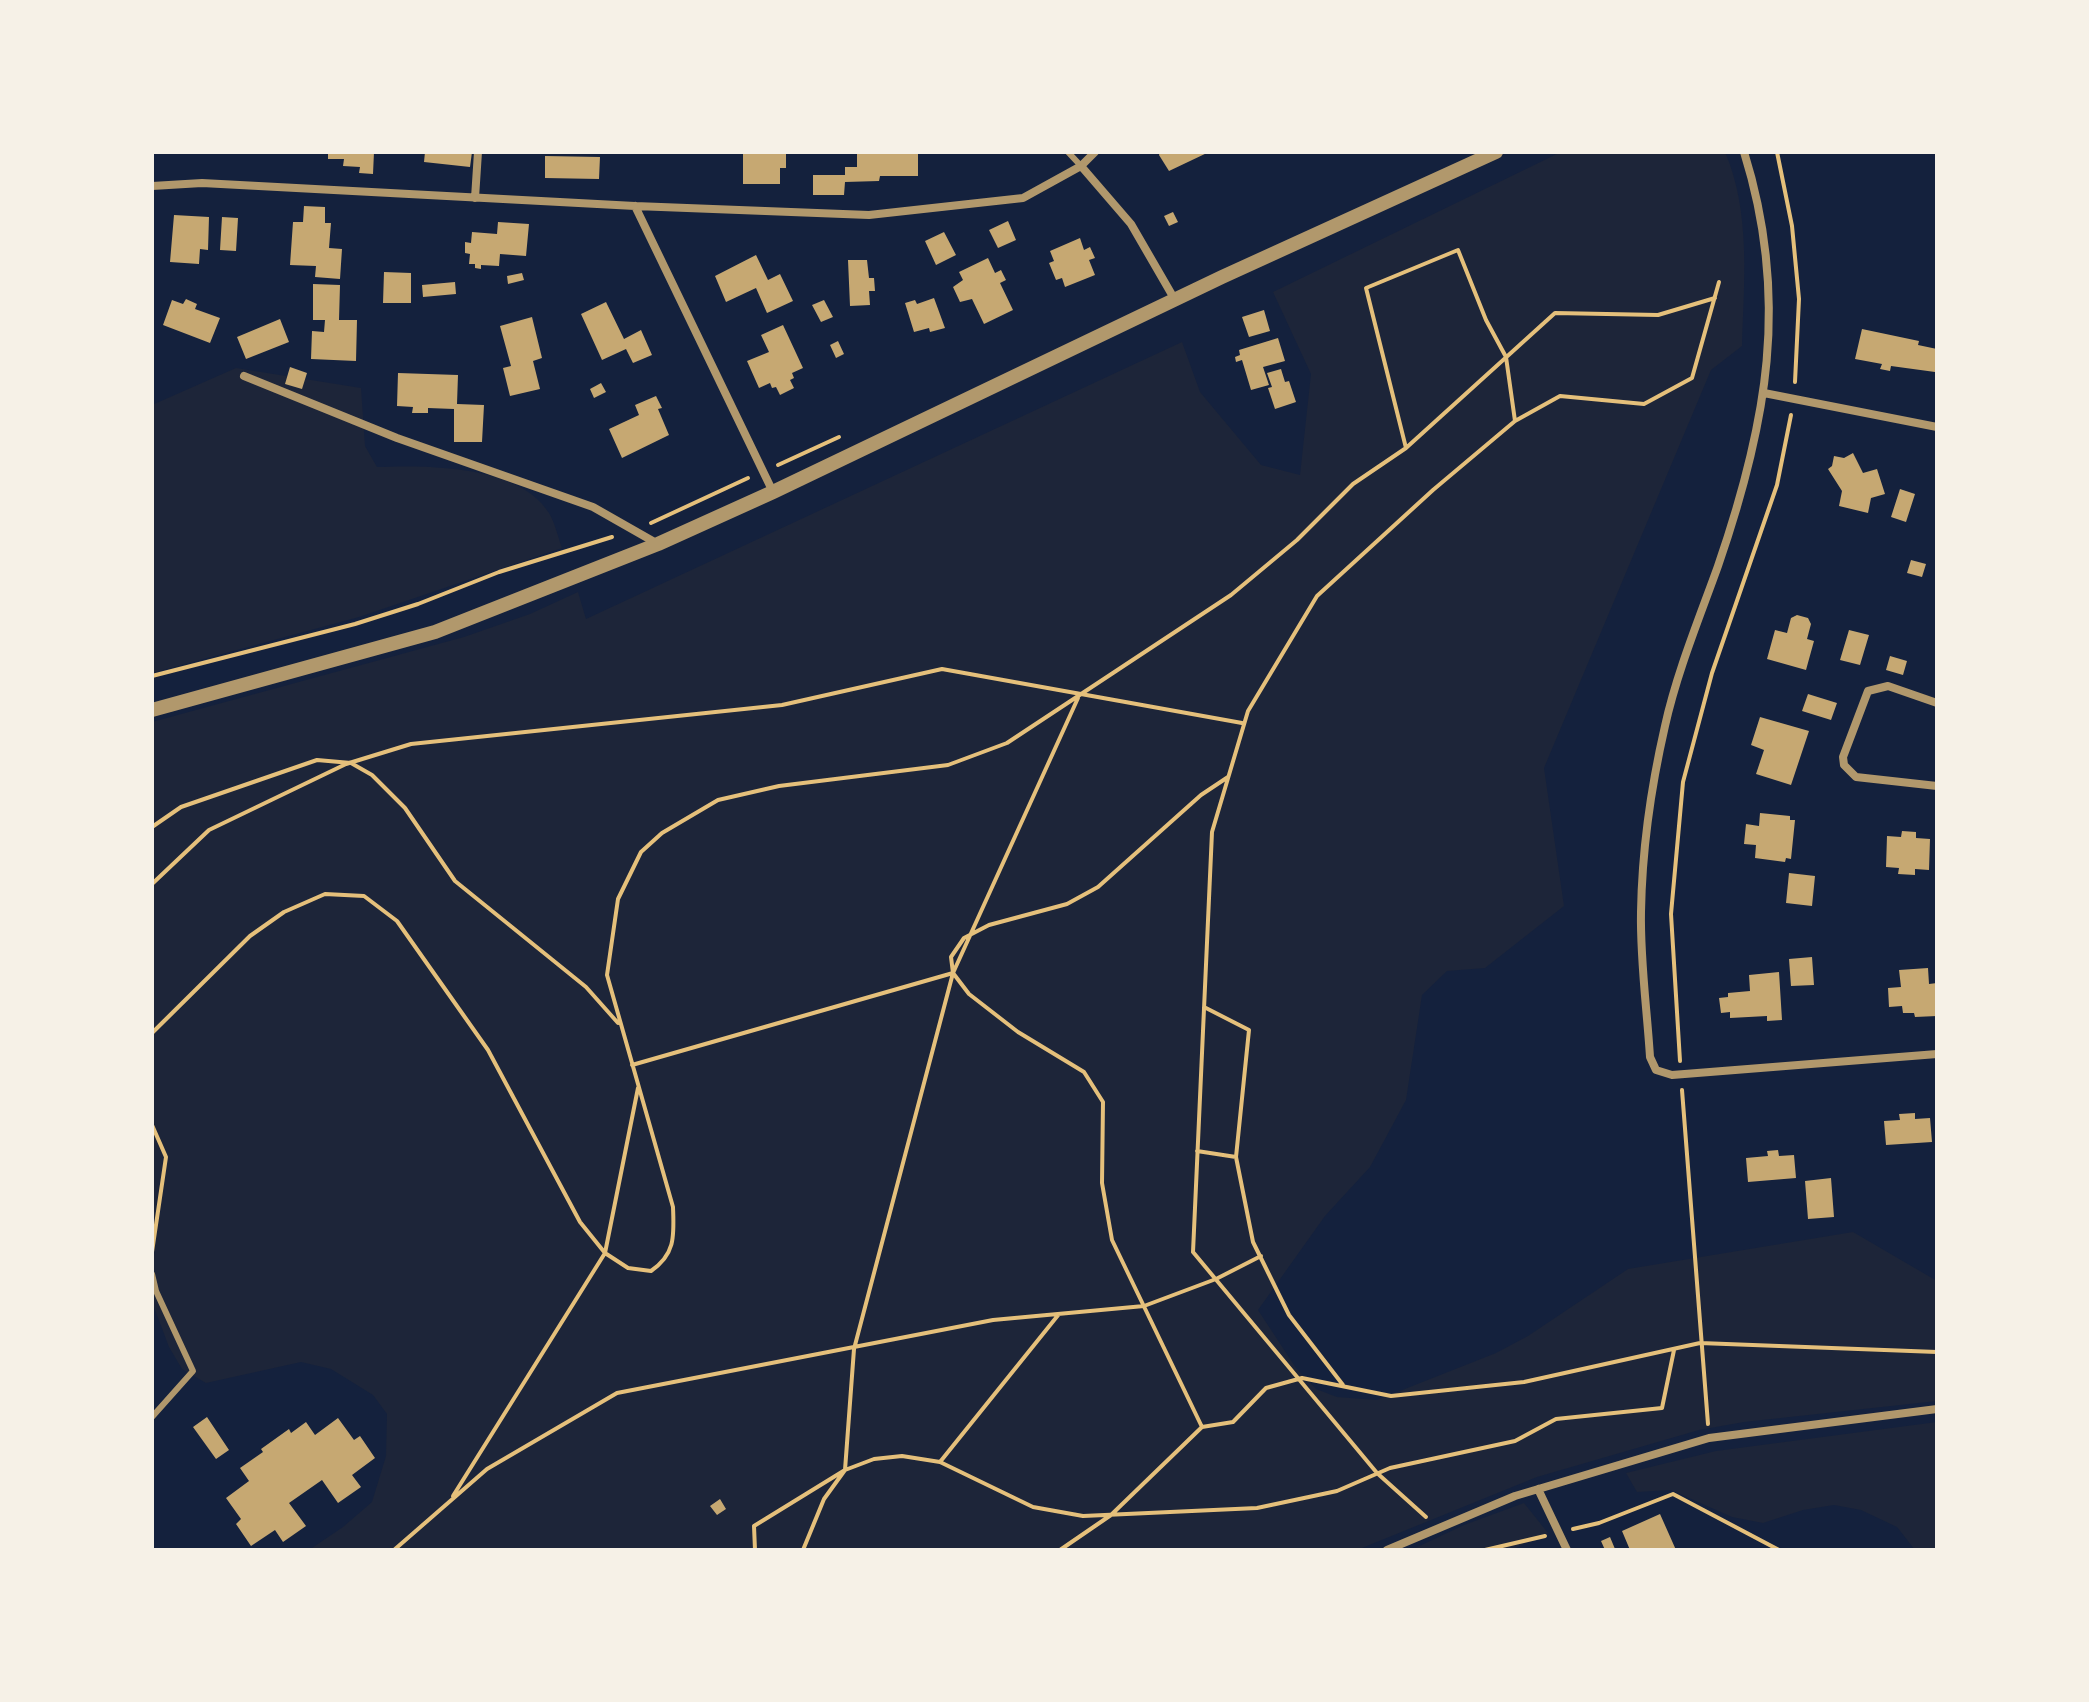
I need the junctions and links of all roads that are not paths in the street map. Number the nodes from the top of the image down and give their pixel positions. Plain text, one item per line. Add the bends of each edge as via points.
1 (478, 152) edge
2 (1068, 152) edge
3 (1095, 152) edge
4 (1496, 152) edge
5 (1744, 152) edge
6 (1081, 166) junction
7 (152, 186) edge
8 (475, 198) junction
9 (635, 206) junction
10 (1175, 300) junction
11 (244, 376) dead end
12 (1764, 393) junction
13 (1937, 427) edge
14 (773, 492) junction
15 (658, 544) junction
16 (1937, 703) edge
17 (152, 710) edge
18 (1937, 786) edge
19 (1937, 1054) edge
20 (152, 1274) edge
21 (1937, 1409) edge
22 (152, 1417) edge
23 (1538, 1489) junction
24 (1387, 1550) edge
25 (1567, 1550) edge

1 - 8 street
2 - 6 lane
3 - 6 street
4 - 10 street
5 - 12 street via 1761,223 1770,300
6 - 9 street via 1023,198 869,215
6 - 10 street via 1131,224
7 - 8 street via 202,183
8 - 9 street
9 - 14 street
10 - 14 street
11 - 15 street via 397,438 593,507
12 - 13 street
12 - 19 street via 1744,488 1683,665 1652,785 1641,914 1650,1057 1656,1070 1681,1074
14 - 15 street
15 - 17 street via 435,632
16 - 18 street via 1888,686 1868,691 1843,757 1856,777
20 - 22 lane via 193,1371
21 - 23 street via 1709,1438
23 - 24 street
23 - 25 street

